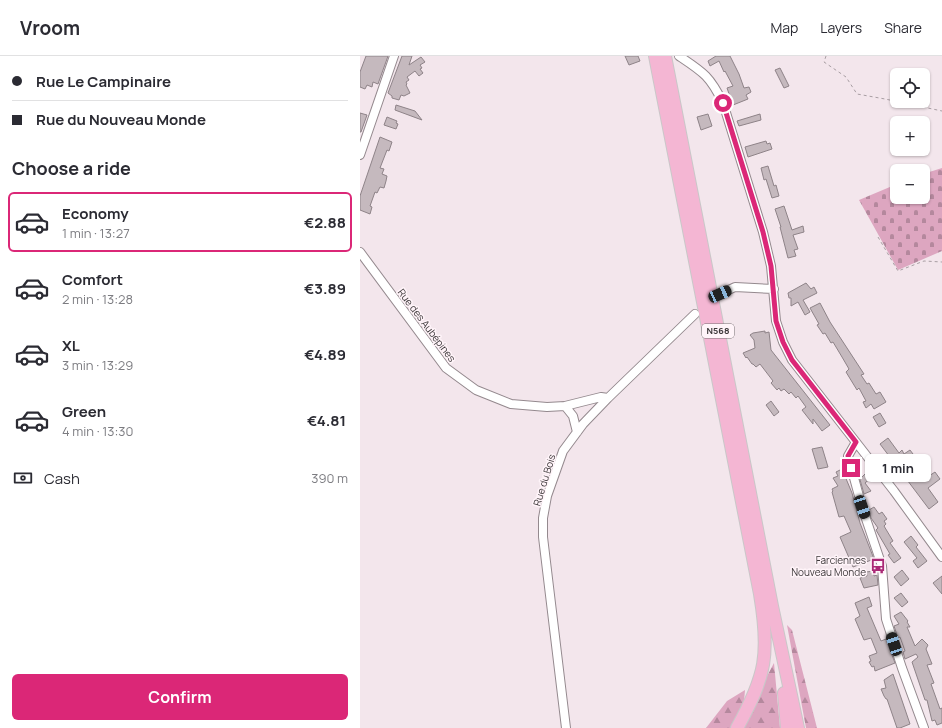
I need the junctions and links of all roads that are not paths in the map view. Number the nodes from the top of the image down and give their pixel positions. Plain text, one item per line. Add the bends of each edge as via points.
1 (394, 56) edge
2 (655, 56) edge
3 (664, 56) edge
4 (679, 56) edge
5 (360, 155) edge
6 (360, 252) edge
7 (774, 289) junction
8 (720, 294) dead end
9 (695, 314) dead end
10 (608, 398) junction
11 (565, 406) junction
12 (577, 432) junction
13 (856, 442) junction
14 (942, 557) edge
15 (777, 631) junction
16 (566, 728) edge
17 (737, 728) edge
18 (787, 728) edge
19 (798, 728) edge
20 (924, 728) edge

1 - 5 street
2 - 17 highway, N568 via 765,630 764,663 760,679
3 - 15 highway, N568
4 - 7 street via 706,75 723,103 763,232
6 - 11 street, Rue des Aubépines via 446,368 476,390 511,404
7 - 8 street via 735,287
7 - 13 street via 776,321 792,360
9 - 10 street, Rue du Bois
10 - 11 street, Rue des Aubépines via 601,397
10 - 12 street, Rue du Bois
11 - 12 street via 573,416
12 - 16 street, Rue du Bois via 563,451 547,496 543,518 543,537
13 - 14 street
13 - 20 street via 848,456 882,566 886,619
15 - 18 highway
15 - 19 highway

